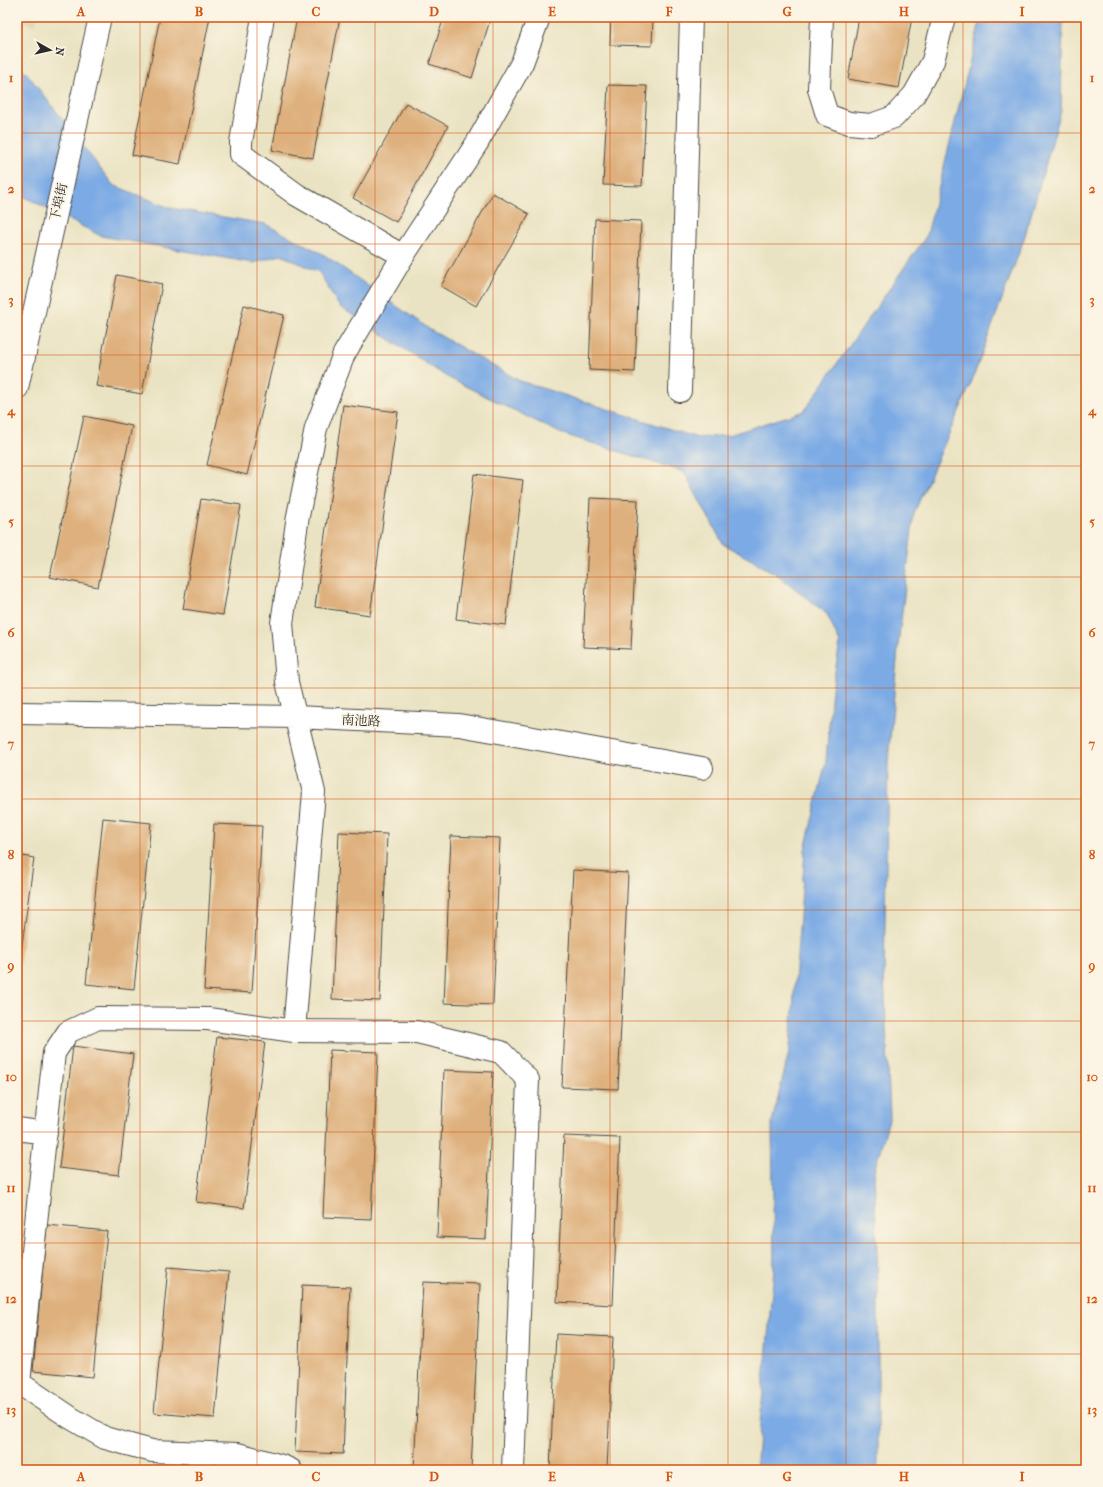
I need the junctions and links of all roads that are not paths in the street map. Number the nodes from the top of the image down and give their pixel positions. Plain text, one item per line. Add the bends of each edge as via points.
1 (100, 17) edge
2 (263, 17) edge
3 (539, 17) edge
4 (691, 17) edge
5 (822, 17) edge
6 (944, 17) edge
7 (403, 256) junction
8 (17, 388) edge
9 (680, 391) dead end
10 (17, 713) edge
11 (296, 717) junction
12 (702, 768) dead end
13 (294, 1031) junction
14 (17, 1129) edge
15 (46, 1133) junction
16 (291, 1470) edge
17 (513, 1470) edge

1 - 8 street, 下埠街
2 - 7 street via 241,154 297,195
3 - 7 street via 522,63 480,137
4 - 9 street
5 - 6 street via 819,88 827,115 850,123 871,125 894,117 914,95 933,61
7 - 11 street via 344,354 316,428 298,516 282,623 287,682
10 - 11 street, 南池路
11 - 12 street, 南池路 via 459,725
11 - 13 street via 314,792
13 - 15 street via 208,1020 98,1018 68,1032 54,1053
13 - 17 street via 418,1032 501,1052 528,1080
14 - 15 street
15 - 16 street via 19,1383 70,1418 105,1438 152,1451 238,1454

